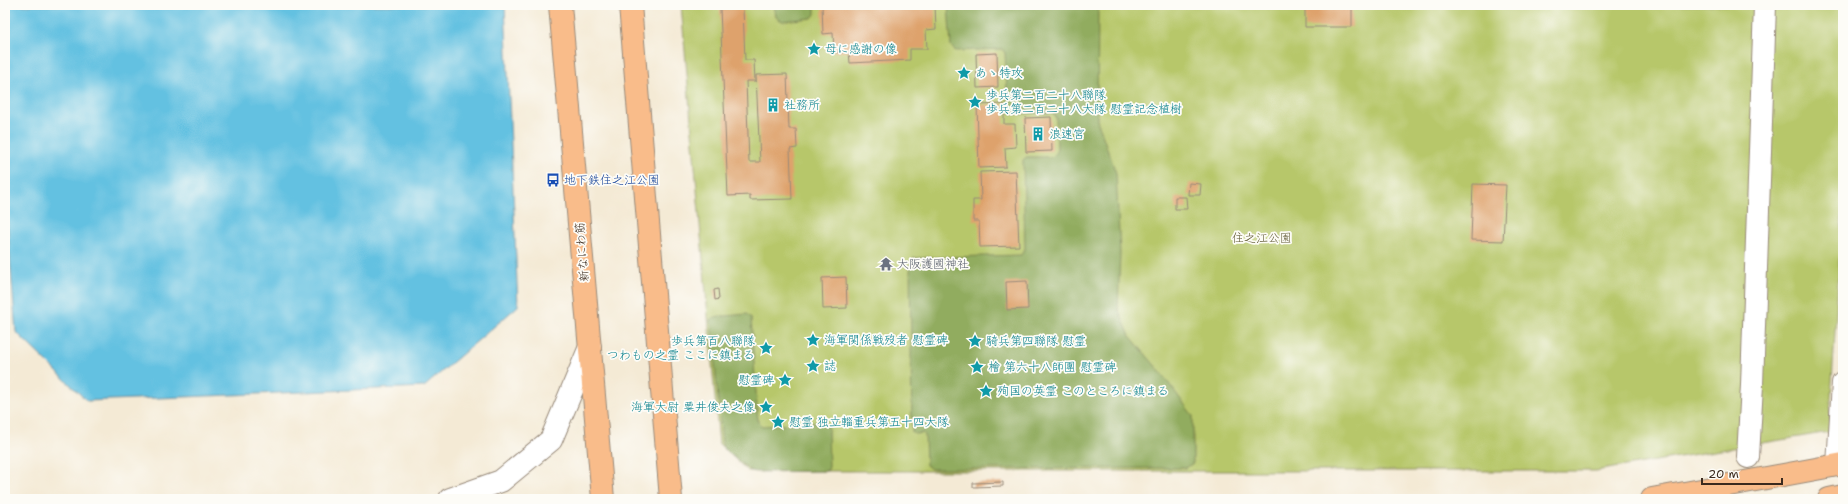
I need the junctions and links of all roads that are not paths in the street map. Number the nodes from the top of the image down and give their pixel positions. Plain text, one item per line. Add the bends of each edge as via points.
1 (560, 5) edge
2 (630, 5) edge
3 (1765, 5) edge
4 (590, 347) junction
5 (1843, 383) edge
6 (1748, 457) dead end
7 (1840, 464) edge
8 (1843, 496) edge
9 (450, 499) edge
10 (603, 499) edge
11 (671, 499) edge
12 (1652, 499) edge
13 (1828, 499) edge

1 - 4 main road, 新なにわ筋
2 - 11 main road
3 - 6 street
4 - 9 street via 551,440 501,481
4 - 10 main road, 新なにわ筋
5 - 7 street
7 - 12 main road
8 - 13 main road

